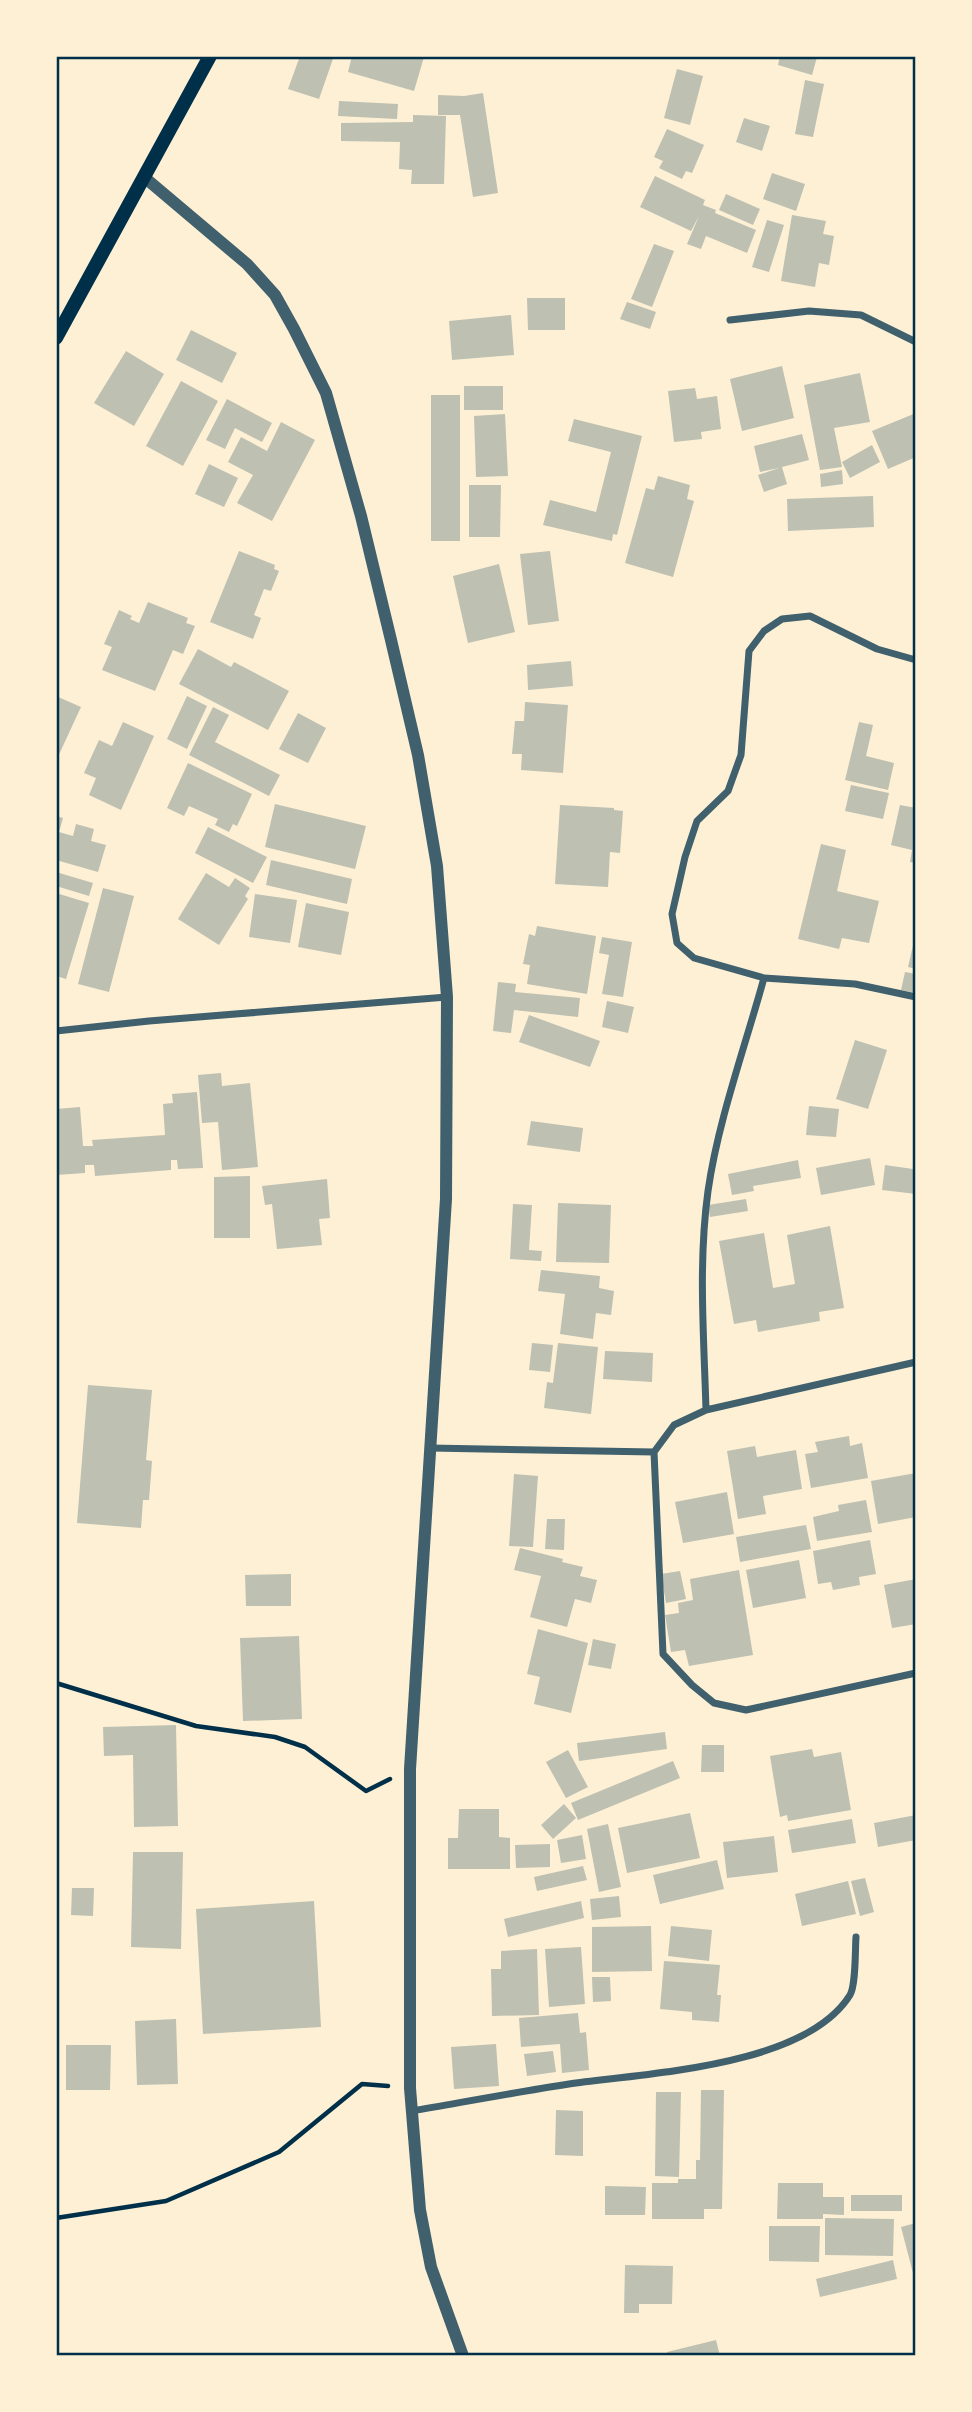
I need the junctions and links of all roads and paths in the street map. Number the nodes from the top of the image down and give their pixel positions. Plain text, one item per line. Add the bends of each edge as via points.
1 (209, 56) edge
2 (144, 177) junction
3 (730, 320) dead end
4 (56, 338) edge
5 (916, 342) edge
6 (916, 660) edge
7 (764, 978) junction
8 (447, 997) junction
9 (916, 997) edge
10 (56, 1031) edge
11 (916, 1362) edge
12 (706, 1410) junction
13 (430, 1448) junction
14 (654, 1452) junction
15 (916, 1673) edge
16 (56, 1683) edge
17 (410, 1769) junction
18 (856, 1937) dead end
19 (410, 2088) junction
20 (412, 2112) junction
21 (56, 2218) edge
22 (463, 2356) edge

1 - 2 main road
2 - 4 main road
2 - 8 street via 247,264 275,295 326,393 361,516 418,755 437,866
3 - 5 street via 809,311 861,315
6 - 7 street via 877,649 810,616 782,619 764,631 748,651 741,755 728,790 697,821 672,914 677,943 694,958
7 - 9 street via 855,984
7 - 12 street via 707,1193 702,1276
8 - 10 street
8 - 13 street via 446,1199
11 - 12 street
12 - 14 street via 674,1425
13 - 14 street
13 - 17 street
14 - 15 street via 663,1654 692,1685 714,1703 746,1710
16 - 17 path via 196,1726 275,1737 305,1747 366,1791
17 - 19 street
18 - 20 street via 852,1993 829,2018 777,2047 714,2064
19 - 20 street
19 - 21 path via 362,2084 279,2152 166,2201
20 - 22 street via 420,2210 431,2267

